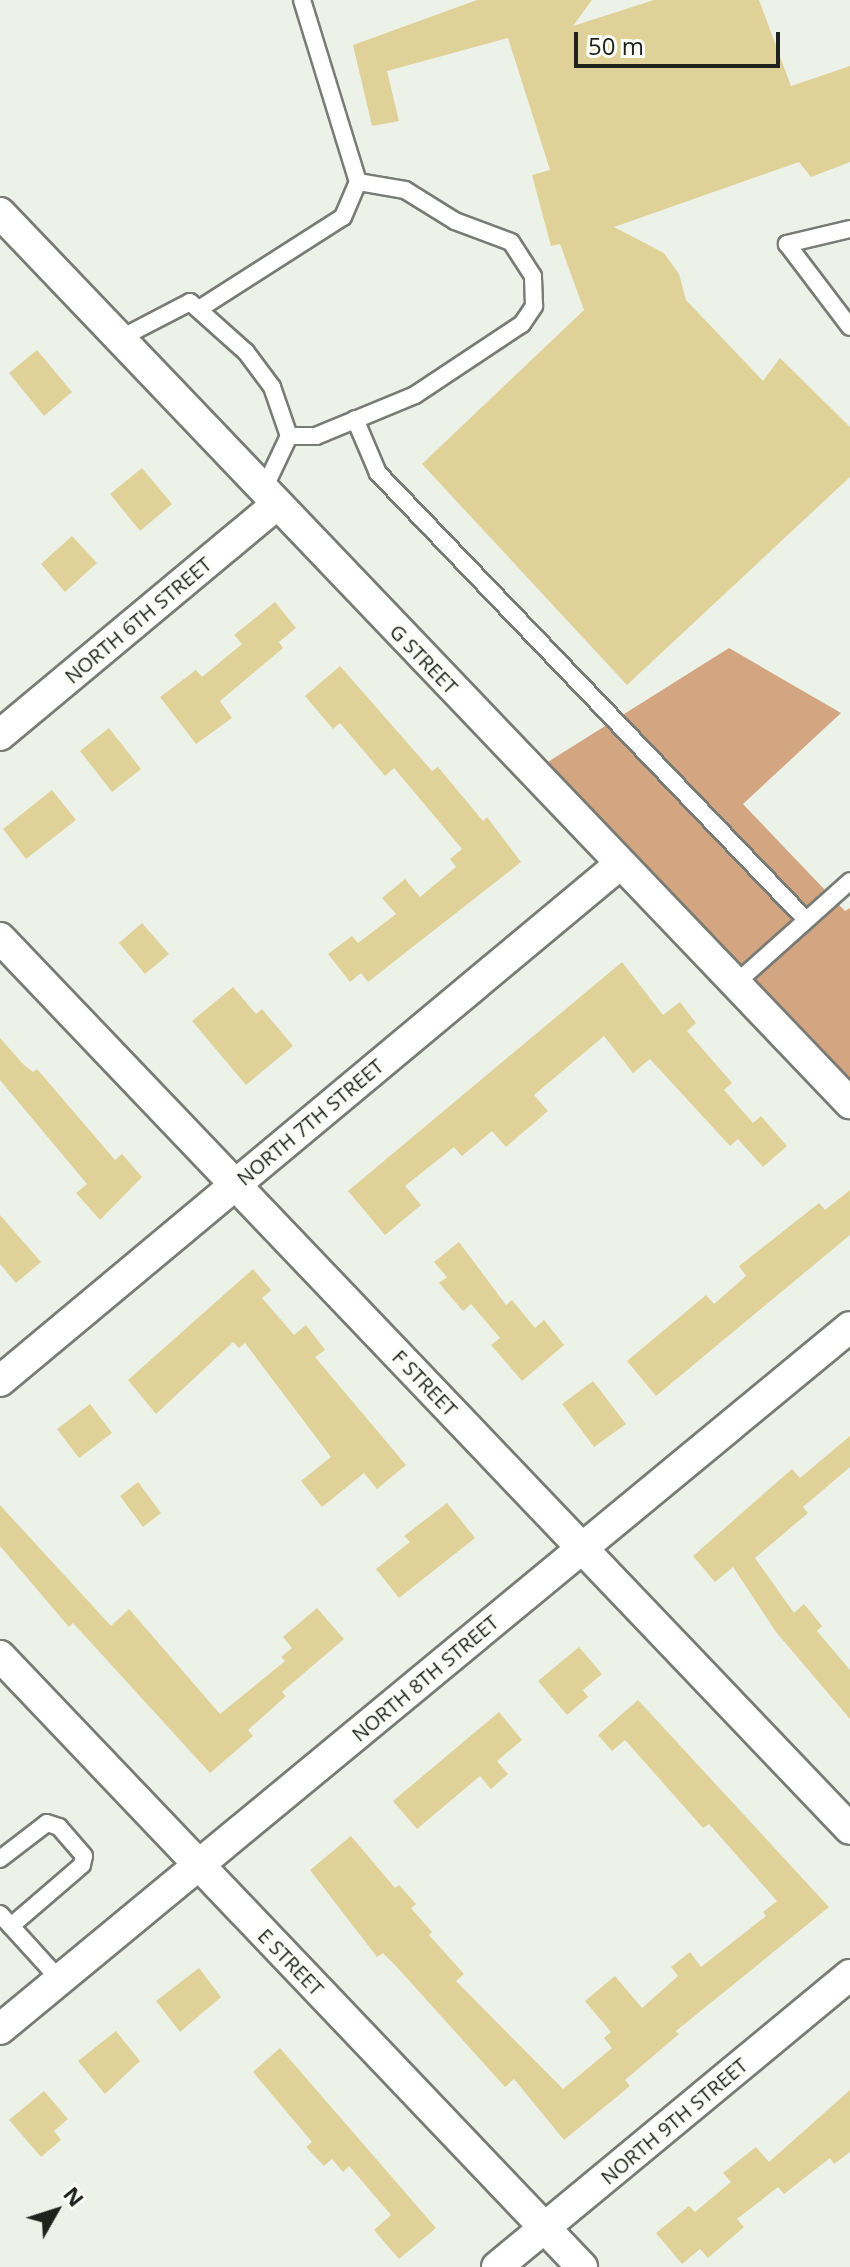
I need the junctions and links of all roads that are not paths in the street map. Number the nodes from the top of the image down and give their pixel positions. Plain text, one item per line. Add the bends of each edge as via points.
1 (302, 0) edge
2 (358, 182) junction
3 (0, 213) edge
4 (850, 229) edge
5 (199, 309) junction
6 (850, 327) edge
7 (119, 339) junction
8 (355, 419) junction
9 (289, 436) junction
10 (269, 498) junction
11 (0, 735) edge
12 (620, 864) junction
13 (850, 881) edge
14 (806, 920) junction
15 (0, 938) edge
16 (735, 984) junction
17 (850, 1103) edge
18 (236, 1184) junction
19 (850, 1327) edge
20 (0, 1381) edge
21 (582, 1548) junction
22 (0, 1656) edge
23 (850, 1829) edge
24 (0, 1859) edge
25 (198, 1865) junction
26 (5, 1920) edge
27 (850, 1975) edge
28 (60, 1980) junction
29 (0, 2029) edge
30 (544, 2228) junction
31 (497, 2267) edge
32 (582, 2267) edge

1 - 2 lane
2 - 5 lane via 343,217
2 - 8 lane via 405,190 455,221 511,242 533,276 534,306 522,324 451,375
3 - 7 street, G STREET
4 - 6 lane via 787,244
5 - 7 lane via 190,302 178,305
5 - 9 lane via 246,352 272,387
7 - 10 street, G STREET
8 - 9 lane via 316,436
8 - 14 lane via 378,473
9 - 10 lane
10 - 11 street, NORTH 6TH STREET
10 - 12 street, G STREET
12 - 16 street, G STREET
12 - 18 street, NORTH 7TH STREET
13 - 14 lane
14 - 16 lane
15 - 18 street, F STREET
16 - 17 street, G STREET
18 - 20 street, NORTH 7TH STREET
18 - 21 street, F STREET
19 - 21 street, NORTH 8TH STREET
21 - 23 street, F STREET
21 - 25 street, NORTH 8TH STREET
22 - 25 street, E STREET
24 - 26 lane via 47,1823 59,1827 84,1856 82,1865
25 - 28 street, NORTH 8TH STREET
25 - 30 street, E STREET
26 - 28 lane
27 - 30 street, NORTH 9TH STREET
28 - 29 street, NORTH 8TH STREET
30 - 31 street, NORTH 9TH STREET
30 - 32 street, E STREET

